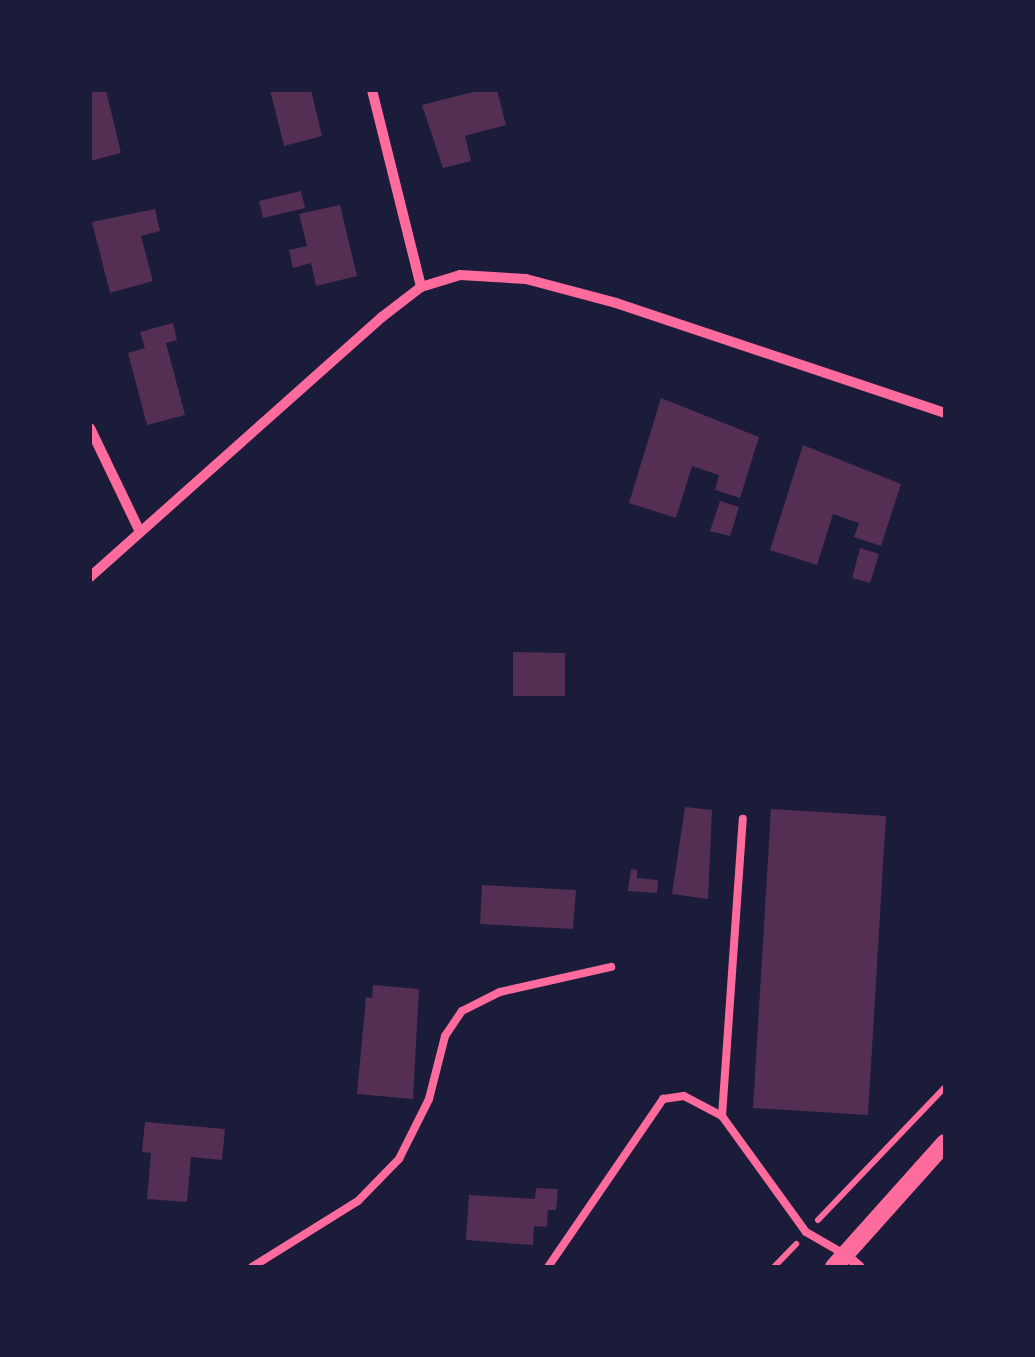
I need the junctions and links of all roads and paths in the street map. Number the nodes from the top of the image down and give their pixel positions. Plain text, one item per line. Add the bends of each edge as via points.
1 (372, 90) edge
2 (421, 287) junction
3 (945, 413) edge
4 (90, 428) edge
5 (140, 532) junction
6 (90, 577) edge
7 (742, 819) dead end
8 (611, 967) dead end
9 (945, 1087) edge
10 (722, 1116) junction
11 (945, 1144) edge
12 (806, 1232) junction
13 (847, 1263) edge
14 (252, 1267) edge
15 (548, 1267) edge
16 (774, 1267) edge

1 - 2 street
2 - 3 street via 460,275 526,278
2 - 5 street
4 - 5 street
5 - 6 street
7 - 10 lane
8 - 14 lane via 500,992 462,1012 445,1036 429,1098 399,1159 358,1201
9 - 12 path
10 - 12 lane
10 - 15 lane via 684,1096 663,1099
11 - 13 street
12 - 13 lane
12 - 16 path

